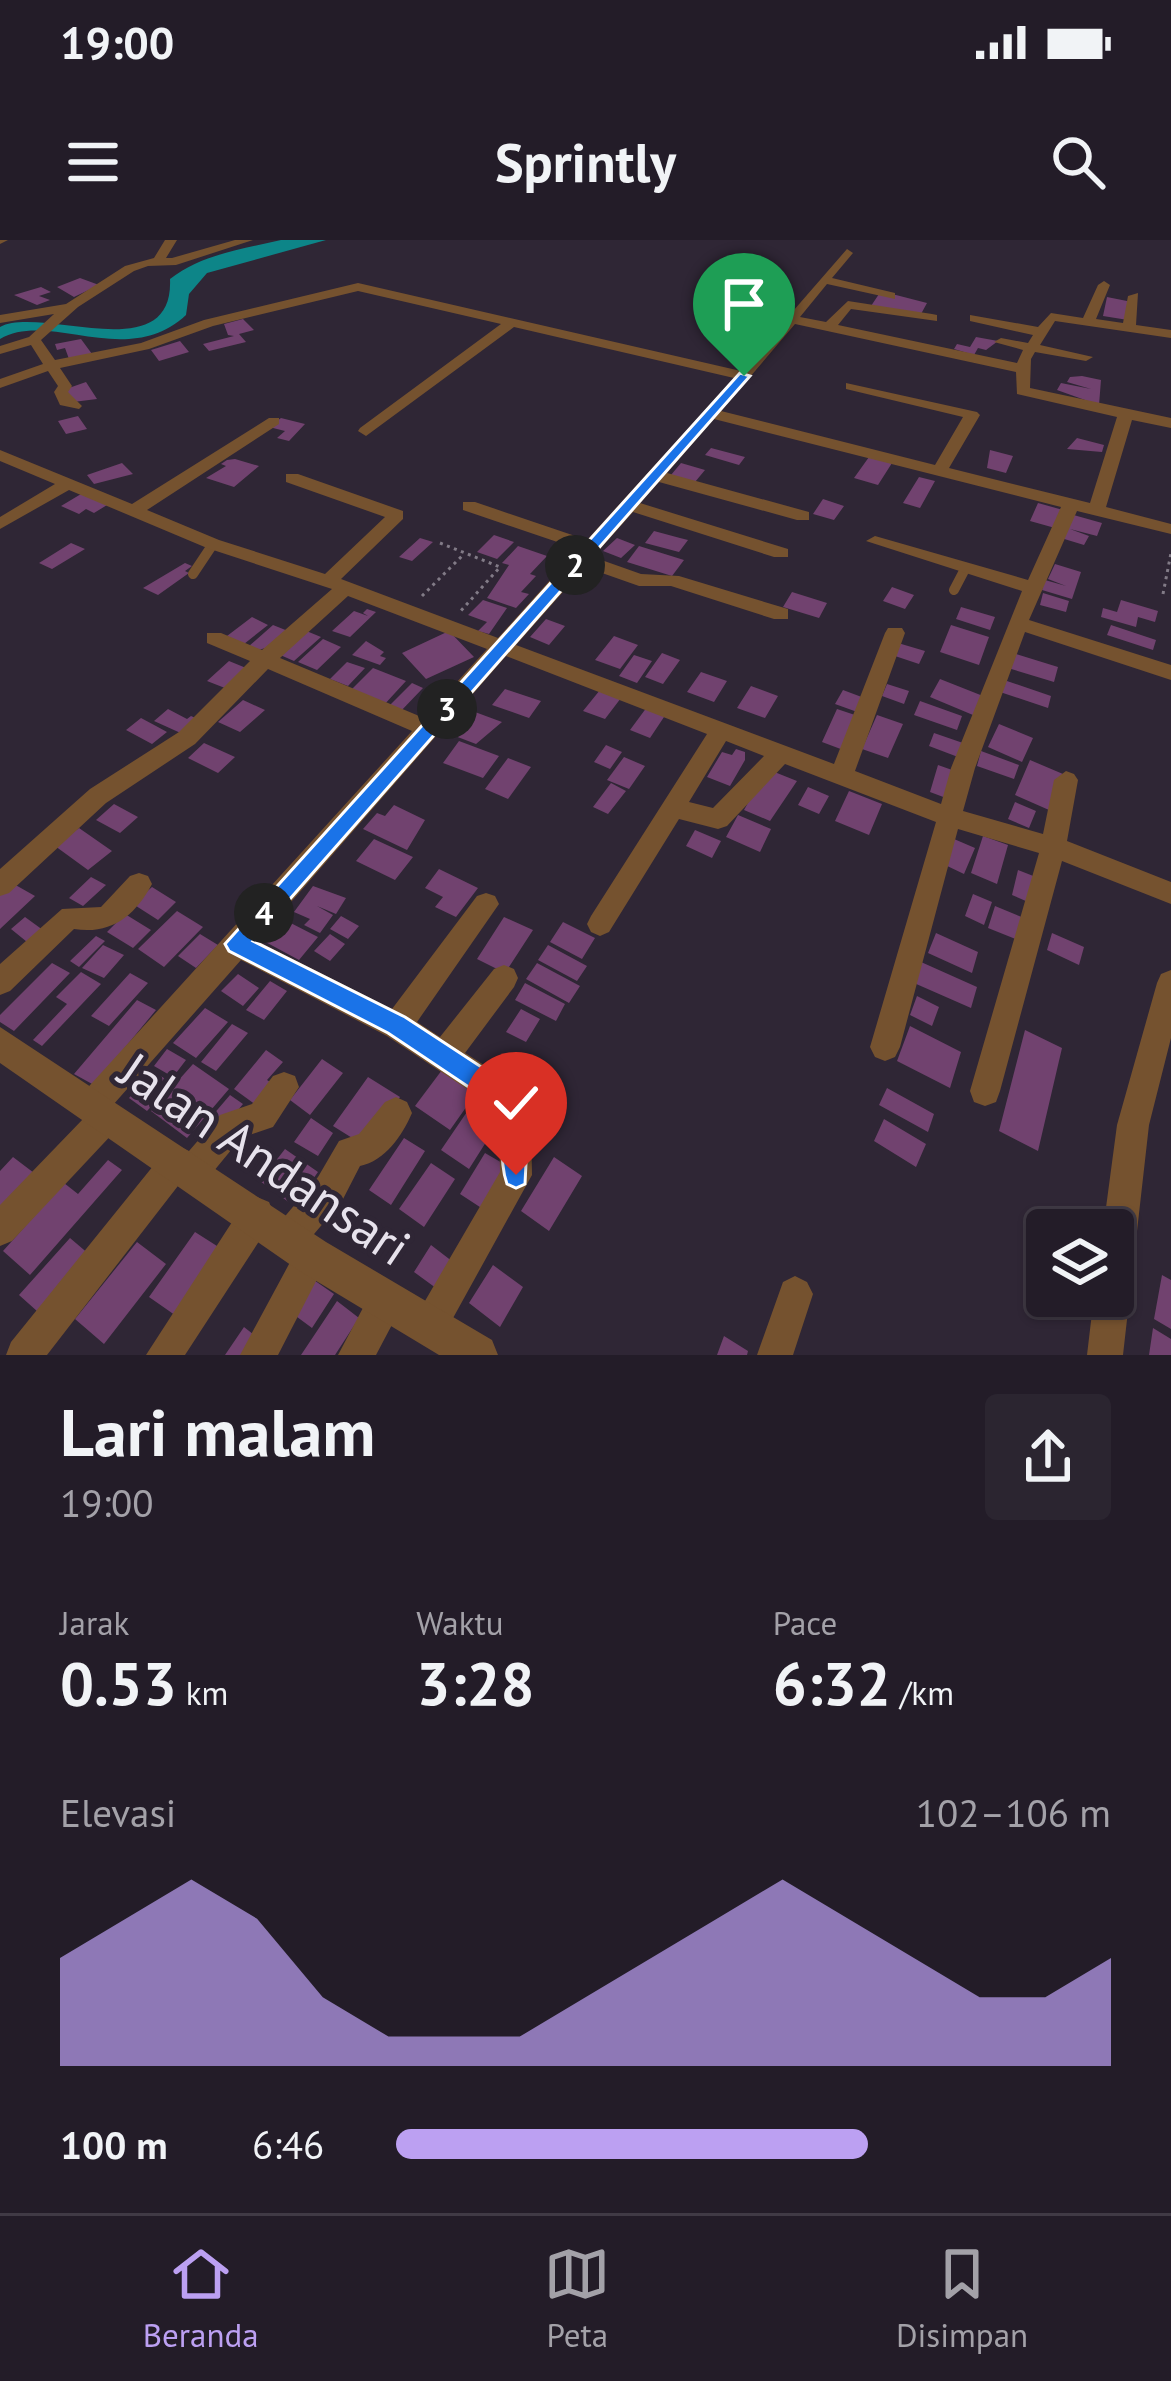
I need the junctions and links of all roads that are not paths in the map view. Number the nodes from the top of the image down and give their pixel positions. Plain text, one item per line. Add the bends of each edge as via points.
1 (101, 240) edge
2 (123, 240) edge
3 (171, 240) edge
4 (247, 240) edge
5 (847, 253) dead end
6 (158, 261) junction
7 (825, 280) junction
8 (1104, 285) dead end
9 (891, 296) dead end
10 (1134, 296) dead end
11 (68, 310) junction
12 (975, 317) dead end
13 (932, 318) dead end
14 (0, 319) edge
15 (791, 320) junction
16 (1089, 320) junction
17 (514, 321) junction
18 (829, 327) junction
19 (1129, 327) junction
20 (1171, 334) edge
21 (36, 337) junction
22 (1000, 342) dead end
23 (0, 350) edge
24 (1030, 351) junction
25 (52, 365) junction
26 (1086, 365) dead end
27 (744, 376) junction
28 (0, 384) edge
29 (851, 386) dead end
30 (74, 406) dead end
31 (710, 413) junction
32 (1126, 414) junction
33 (274, 421) dead end
34 (1171, 423) edge
35 (366, 431) dead end
36 (0, 455) edge
37 (940, 470) junction
38 (654, 475) junction
39 (292, 478) dead end
40 (69, 483) junction
41 (1071, 504) junction
42 (628, 505) junction
43 (469, 506) dead end
44 (135, 510) junction
45 (1096, 511) junction
46 (803, 516) dead end
47 (0, 524) edge
48 (1171, 529) edge
49 (875, 541) dead end
50 (213, 544) junction
51 (585, 553) junction
52 (781, 553) dead end
53 (965, 569) junction
54 (193, 574) dead end
55 (336, 585) junction
56 (1033, 589) junction
57 (955, 590) dead end
58 (781, 614) dead end
59 (1018, 623) junction
60 (895, 633) dead end
61 (214, 638) dead end
62 (500, 649) junction
63 (263, 660) junction
64 (1171, 673) edge
65 (428, 729) junction
66 (721, 730) junction
67 (782, 752) junction
68 (842, 774) junction
69 (1066, 780) dead end
70 (671, 808) junction
71 (947, 816) junction
72 (1053, 847) junction
73 (140, 884) dead end
74 (0, 885) edge
75 (1171, 893) edge
76 (486, 904) dead end
77 (600, 924) dead end
78 (236, 944) junction
79 (504, 978) dead end
80 (0, 982) edge
81 (1171, 983) edge
82 (397, 1025) junction
83 (0, 1043) edge
84 (884, 1047) dead end
85 (446, 1054) junction
86 (284, 1087) dead end
87 (985, 1091) dead end
88 (99, 1112) junction
89 (396, 1113) dead end
90 (185, 1166) junction
91 (1123, 1209) edge
92 (256, 1214) junction
93 (0, 1229) edge
94 (300, 1248) junction
95 (795, 1294) dead end
96 (386, 1302) junction
97 (1110, 1317) edge
98 (429, 1325) junction
99 (24, 1355) edge
100 (164, 1355) edge
101 (258, 1355) edge
102 (356, 1355) edge
103 (476, 1355) edge
104 (775, 1355) edge
105 (1105, 1355) edge

1 - 2 street
3 - 6 street
4 - 6 street
5 - 7 street
6 - 11 street via 140,263
7 - 9 street
7 - 15 street
8 - 16 street
10 - 19 street
11 - 14 street
11 - 21 street
12 - 24 street
13 - 18 street via 848,304
15 - 18 street
15 - 27 street
16 - 19 street
16 - 24 street via 1051,316
17 - 25 street via 358,287
17 - 27 street
17 - 35 street
18 - 24 street
19 - 20 street
21 - 23 street
21 - 25 street
22 - 24 street
24 - 26 street
24 - 32 street via 1022,391
25 - 28 street
25 - 30 street via 65,402
27 - 31 street
29 - 37 street via 970,414
31 - 37 street
31 - 38 street
32 - 34 street
32 - 45 street
33 - 44 street
36 - 40 street
37 - 41 street
38 - 42 street
38 - 46 street
39 - 55 street via 397,515
40 - 44 street
40 - 47 street
41 - 45 street
41 - 56 street
42 - 51 street
42 - 52 street
43 - 51 street
44 - 50 street
45 - 48 street
49 - 53 street
50 - 54 lane
50 - 55 street
51 - 58 street via 639,580 672,580
51 - 62 street
53 - 56 street
53 - 57 lane
55 - 62 street
55 - 63 street
56 - 59 street
59 - 64 street
59 - 71 street
60 - 68 street
61 - 63 street
62 - 65 street
62 - 66 street
63 - 65 street
63 - 74 street via 187,738 98,796
65 - 78 street
66 - 67 street
66 - 70 street
67 - 68 street
67 - 70 street via 718,819
68 - 71 street
69 - 72 street
70 - 77 street
71 - 72 street
71 - 84 street
72 - 75 street
72 - 87 street
73 - 80 street via 107,920 70,917
76 - 82 street
78 - 82 street
78 - 88 street
79 - 85 street
81 - 91 street via 1133,1125
82 - 85 street
83 - 88 street, Jalan Andansari
85 - 98 street via 506,1097 516,1175
86 - 90 street via 262,1116 231,1126
88 - 90 street, Jalan Andansari
88 - 93 street
89 - 94 street via 368,1149 350,1151
90 - 92 street, Jalan Andansari
90 - 99 street
92 - 94 street, Jalan Andansari
92 - 100 street
94 - 96 street, Jalan Andansari
94 - 101 street
95 - 104 street
96 - 98 street, Jalan Andansari
96 - 102 street
97 - 105 street
98 - 103 street, Jalan Andansari

